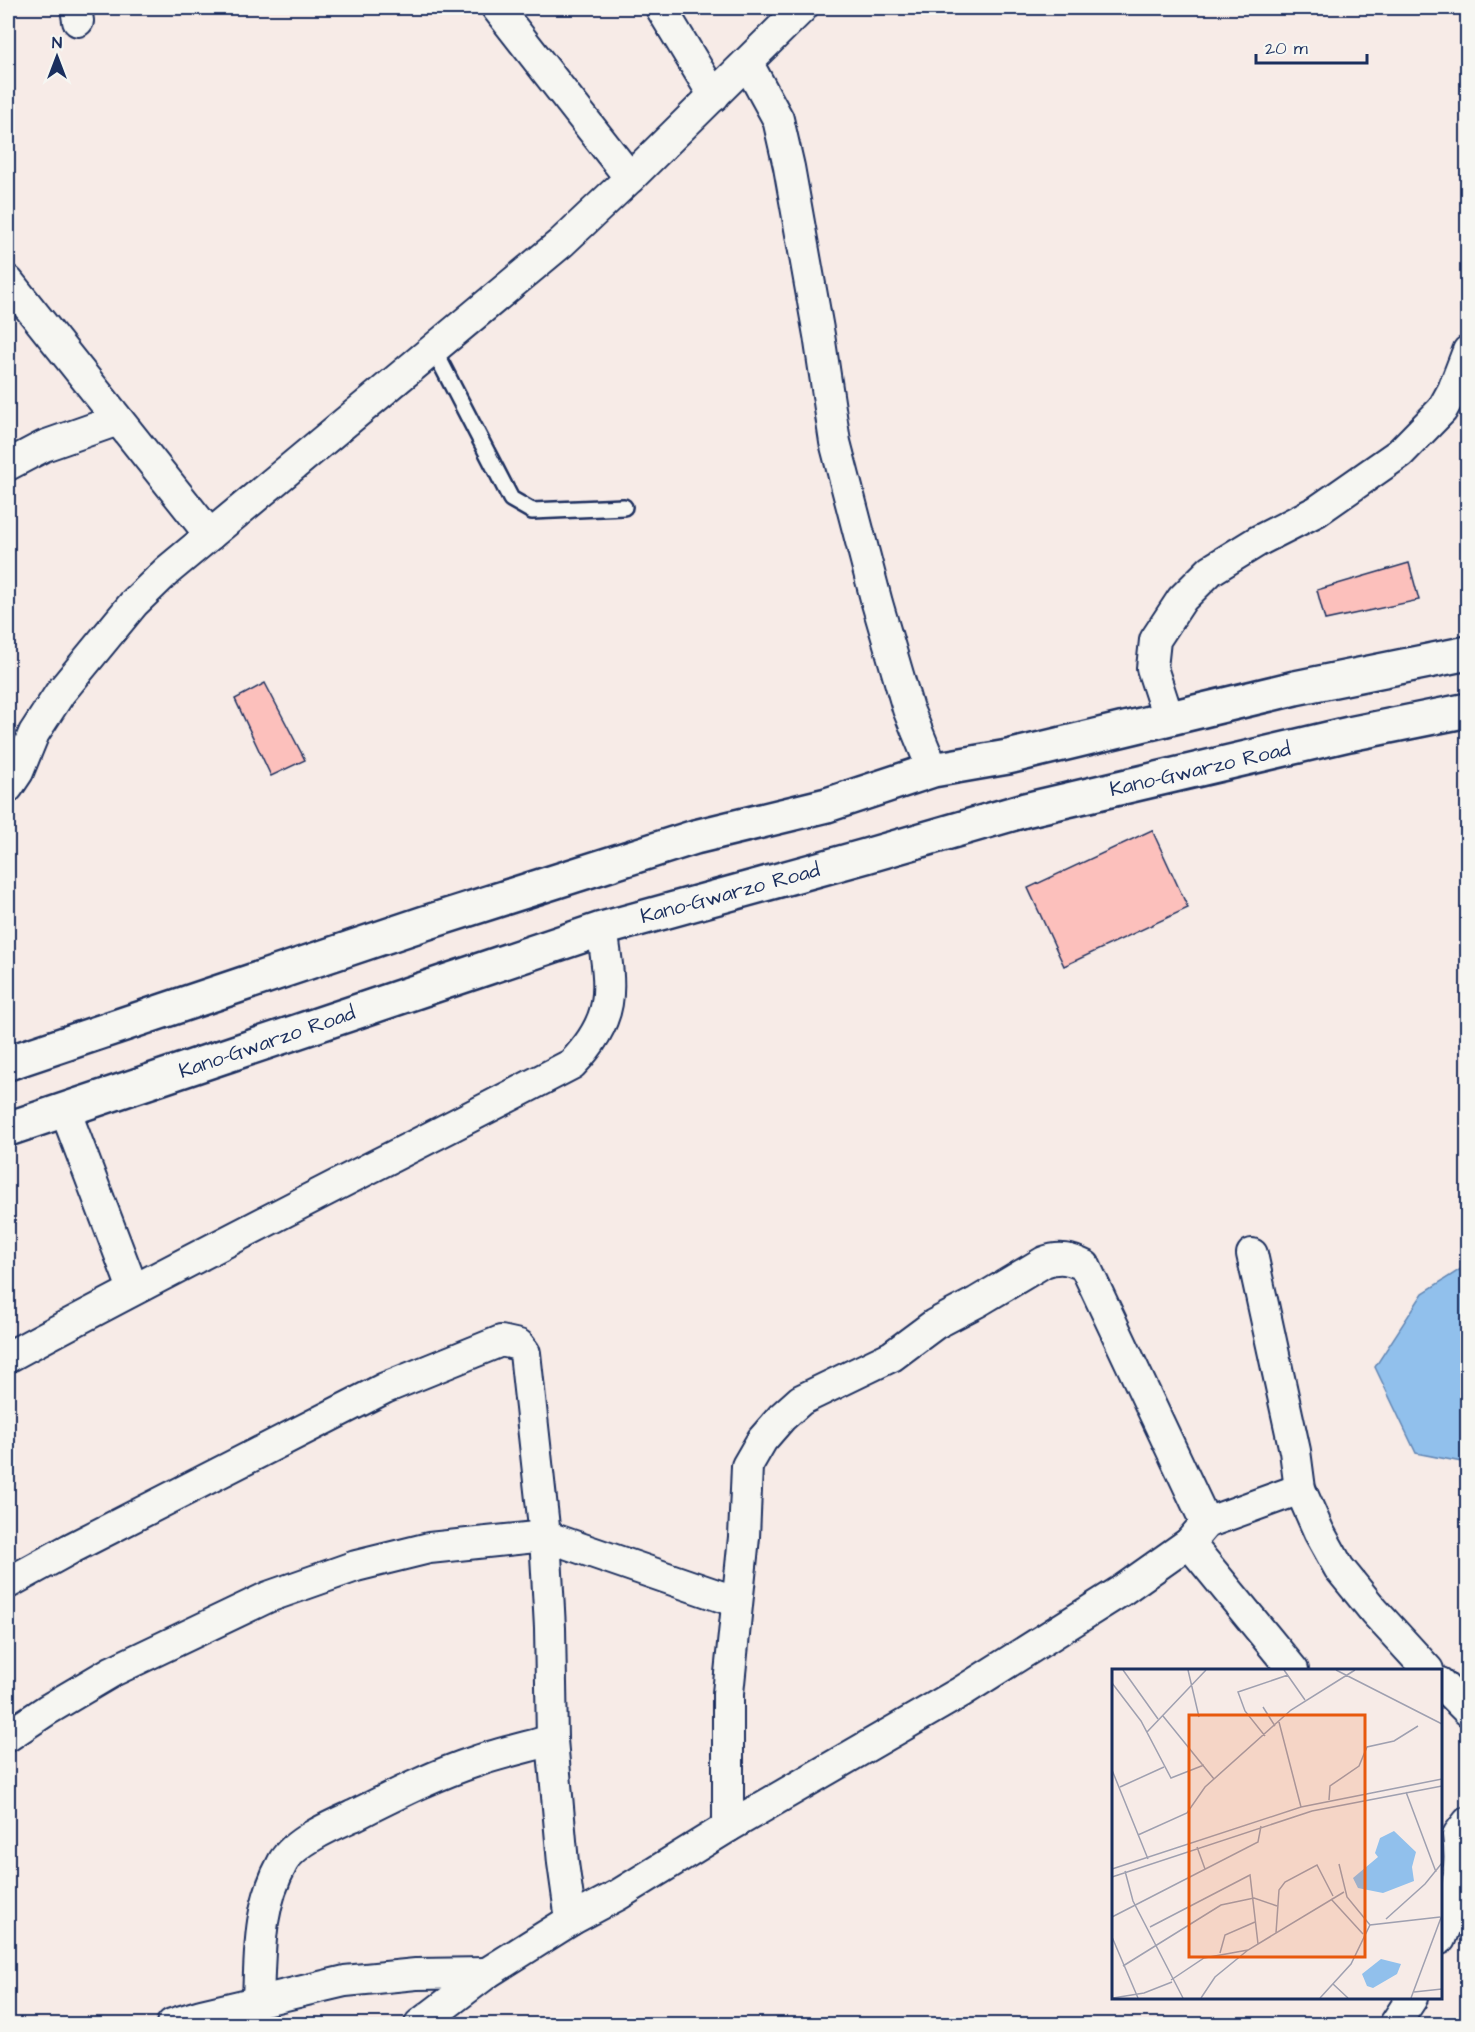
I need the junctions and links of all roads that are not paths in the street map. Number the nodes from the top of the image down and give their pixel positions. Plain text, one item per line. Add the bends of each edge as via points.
1 (497, 8) edge
2 (661, 8) edge
3 (802, 8) edge
4 (748, 64) junction
5 (714, 96) junction
6 (630, 178) junction
7 (8, 281) edge
8 (433, 348) junction
9 (1467, 351) edge
10 (118, 420) junction
11 (8, 465) edge
12 (624, 507) dead end
13 (210, 535) junction
14 (1467, 653) edge
15 (1467, 710) edge
16 (1168, 717) junction
17 (933, 770) junction
18 (8, 787) edge
19 (602, 929) junction
20 (8, 1063) edge
21 (65, 1110) junction
22 (8, 1129) edge
23 (1252, 1254) dead end
24 (133, 1289) junction
25 (8, 1357) edge
26 (1300, 1489) junction
27 (1198, 1533) junction
28 (545, 1536) junction
29 (8, 1583) edge
30 (737, 1602) junction
31 (1292, 1669) edge
32 (1426, 1669) edge
33 (1442, 1685) edge
34 (1467, 1712) edge
35 (8, 1736) edge
36 (552, 1740) junction
37 (728, 1827) junction
38 (1455, 1827) edge
39 (571, 1920) junction
40 (1442, 1933) edge
41 (487, 1973) junction
42 (1411, 1999) edge
43 (258, 2001) junction
44 (172, 2025) edge
45 (420, 2025) edge
46 (1395, 2025) edge

1 - 6 street
2 - 5 street
3 - 4 street
4 - 5 street
4 - 17 street via 778,119 835,442 908,709
5 - 6 street
6 - 8 street via 561,243
7 - 10 street
8 - 12 lane via 511,498 532,511
8 - 13 street
9 - 16 street via 1442,410 1400,453 1317,511 1211,570 1182,599 1155,640 1152,668
10 - 11 street via 44,446
10 - 13 street
13 - 18 street via 134,603 60,693 34,733
14 - 16 main road
15 - 19 main road, Kano-Gwarzo Road via 1025,810
16 - 17 main road via 1008,757
17 - 20 main road via 827,805 654,849
19 - 21 main road, Kano-Gwarzo Road
19 - 24 street via 608,971 604,1020 589,1046 572,1064
21 - 22 main road, Kano-Gwarzo Road
21 - 24 street
23 - 26 street
24 - 25 street
26 - 27 street
26 - 32 street via 1339,1568
27 - 30 street via 1085,1266 1074,1260 1053,1258 935,1324 892,1356 801,1400 782,1417 747,1466
27 - 31 street
27 - 37 street via 1121,1591 961,1692
28 - 29 street via 525,1353 519,1346 501,1341 385,1388
28 - 30 street
28 - 35 street via 429,1548 356,1566 268,1597 113,1671
28 - 36 street
30 - 37 street via 728,1693
33 - 34 street
36 - 39 street
36 - 43 street via 477,1761 414,1785 297,1846 284,1860 267,1907 260,1935
37 - 39 street
38 - 40 street via 1461,1862 1458,1886
39 - 41 street
41 - 43 street via 345,1981
41 - 45 street
42 - 46 street
43 - 44 street

